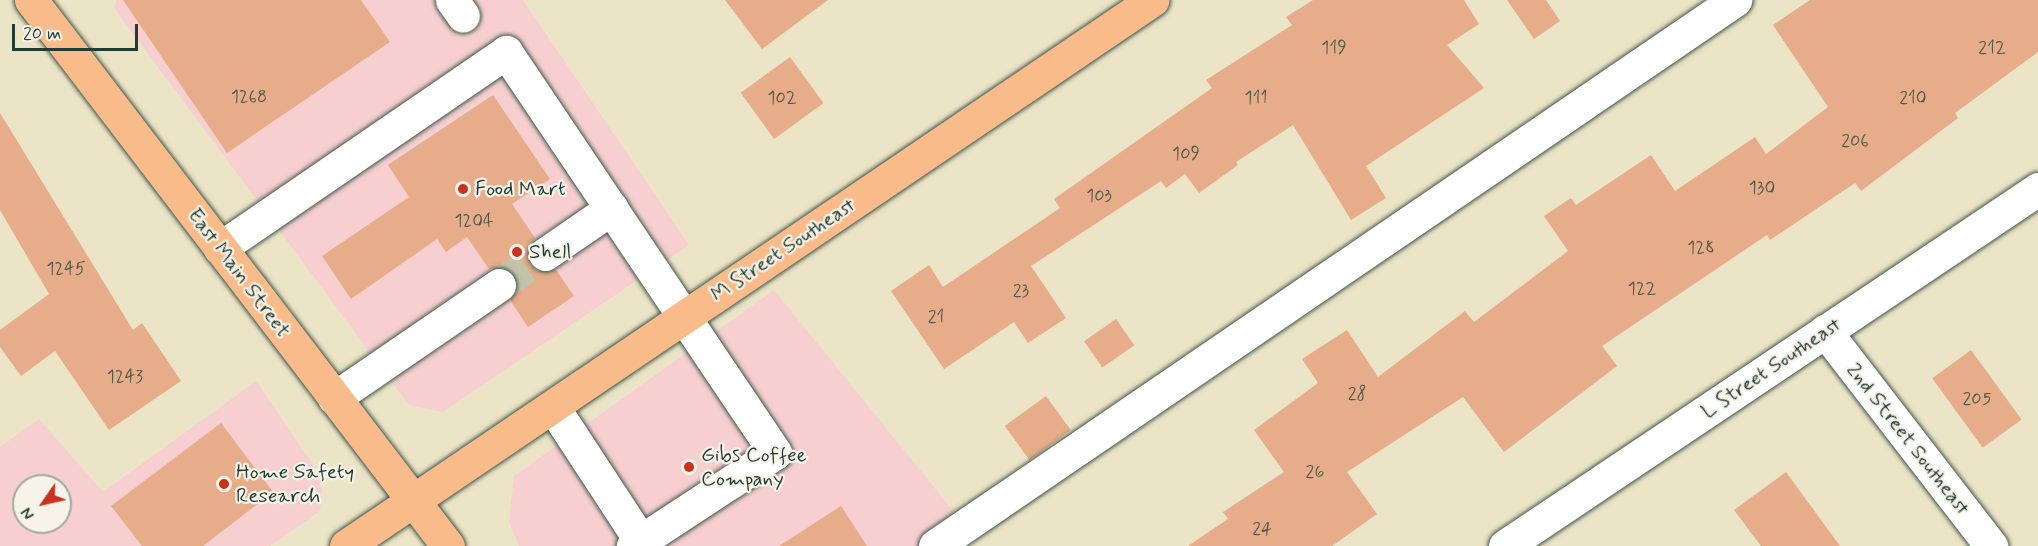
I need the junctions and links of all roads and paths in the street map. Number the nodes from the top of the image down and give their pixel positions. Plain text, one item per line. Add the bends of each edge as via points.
1 (31, 0) edge
2 (1152, 0) edge
3 (1735, 0) edge
4 (2038, 189) edge
5 (612, 208) junction
6 (220, 248) junction
7 (545, 254) tunnel mouth
8 (499, 285) tunnel mouth
9 (685, 316) junction
10 (1825, 331) junction
11 (334, 398) junction
12 (553, 407) junction
13 (413, 501) junction
14 (639, 544) edge
15 (346, 546) edge
16 (448, 546) edge
17 (935, 546) edge
18 (1505, 546) edge
19 (1991, 546) edge

1 - 6 main road, East Main Street
2 - 9 main road, M Street Southeast
3 - 17 street
4 - 10 street, L Street Southeast
5 - 6 street via 506,52
5 - 7 street
5 - 9 street
6 - 11 main road, East Main Street
8 - 11 street
9 - 12 main road, M Street Southeast
9 - 14 street via 775,453
10 - 18 street, L Street Southeast
10 - 19 street, 2nd Street Southeast
11 - 13 main road, East Main Street
12 - 13 main road, M Street Southeast
12 - 14 street
13 - 15 main road, M Street Southeast
13 - 16 main road, East Main Street

